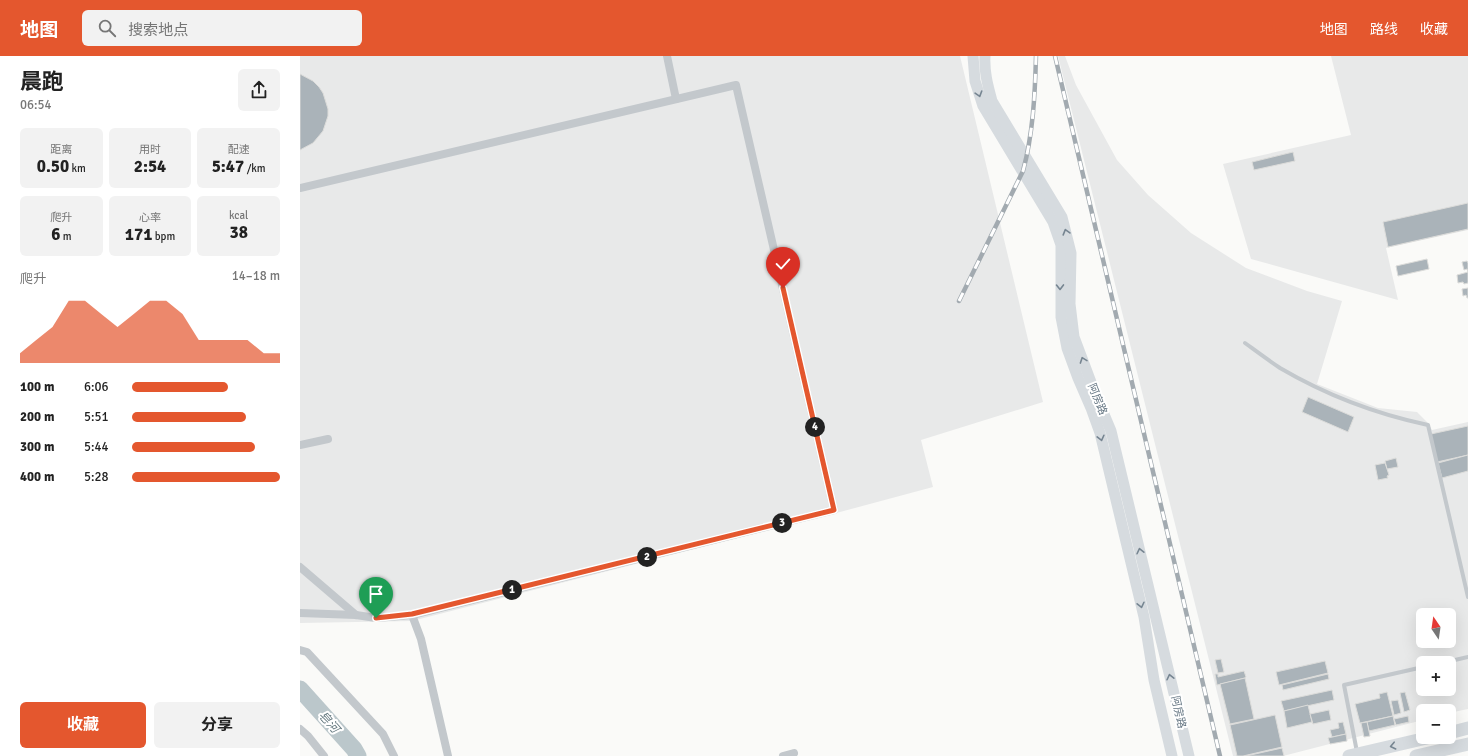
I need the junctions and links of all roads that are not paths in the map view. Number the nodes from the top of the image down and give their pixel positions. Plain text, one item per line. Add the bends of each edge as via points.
1 (667, 56) edge
2 (974, 56) edge
3 (985, 56) edge
4 (676, 99) junction
5 (300, 188) edge
6 (1245, 343) dead end
7 (328, 439) dead end
8 (300, 445) edge
9 (300, 567) edge
10 (1468, 597) edge
11 (300, 613) edge
12 (412, 614) junction
13 (356, 616) junction
14 (300, 650) edge
15 (1468, 657) edge
16 (1456, 660) edge
17 (1416, 669) edge
18 (1468, 728) edge
19 (300, 729) edge
20 (1456, 731) edge
21 (1416, 740) edge
22 (1468, 744) edge
23 (794, 753) dead end
24 (324, 756) edge
25 (394, 756) edge
26 (448, 756) edge
27 (783, 756) edge
28 (1172, 756) edge
29 (1189, 756) edge
30 (1349, 756) edge
31 (1358, 756) edge
32 (1416, 756) edge

1 - 4 street
2 -> 28 main road, 阿房路 via 975,81 983,106 1053,222 1061,245 1061,317 1067,348 1100,433 1144,617 1154,680
29 -> 3 main road, 阿房路 via 1111,431 1074,338 1070,304 1071,253 1062,217 992,101 984,65
4 - 5 street
4 - 12 street via 736,85 834,510
6 - 10 lane via 1279,367 1322,390 1360,406 1428,425
7 - 8 street
9 - 13 street
11 - 13 street
12 - 13 street via 376,618
12 - 26 street via 421,638
14 - 25 street via 307,652 383,734
15 - 16 lane
17 - 31 lane via 1344,685
18 - 20 highway
19 - 24 street
21 -> 30 highway
22 - 32 highway
23 - 27 street

